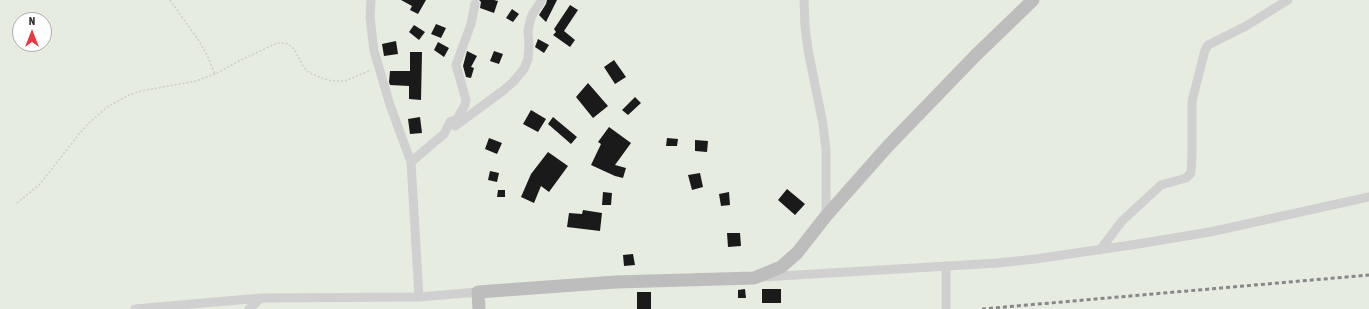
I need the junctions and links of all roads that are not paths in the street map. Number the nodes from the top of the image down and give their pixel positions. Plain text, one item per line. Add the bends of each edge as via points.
1 (371, 0) edge
2 (1033, 0) edge
3 (1288, 0) edge
4 (541, 1) dead end
5 (804, 1) edge
6 (475, 4) dead end
7 (444, 134) junction
8 (411, 162) junction
9 (1369, 197) edge
10 (826, 216) junction
11 (1100, 250) junction
12 (946, 266) junction
13 (754, 278) junction
14 (478, 292) junction
15 (419, 297) junction
16 (261, 298) junction
17 (135, 309) edge
18 (249, 309) edge
19 (479, 309) edge
20 (946, 309) edge

1 - 8 street via 372,36 390,105
2 - 10 street via 888,146
3 - 11 street via 1246,26 1208,45 1192,101 1191,173 1186,178 1161,185 1122,221
4 - 7 street via 530,21 528,59 522,72 513,82
5 - 10 street via 808,50 824,124
6 - 7 street via 471,24 456,65 466,100 465,105 457,119 450,122
7 - 8 street
8 - 15 street
9 - 11 street via 1210,232
10 - 13 street via 788,262
11 - 12 street via 1028,260
12 - 13 street
12 - 20 street
13 - 14 street via 616,282
14 - 15 street
14 - 19 street
15 - 16 street
16 - 17 street
16 - 18 street

